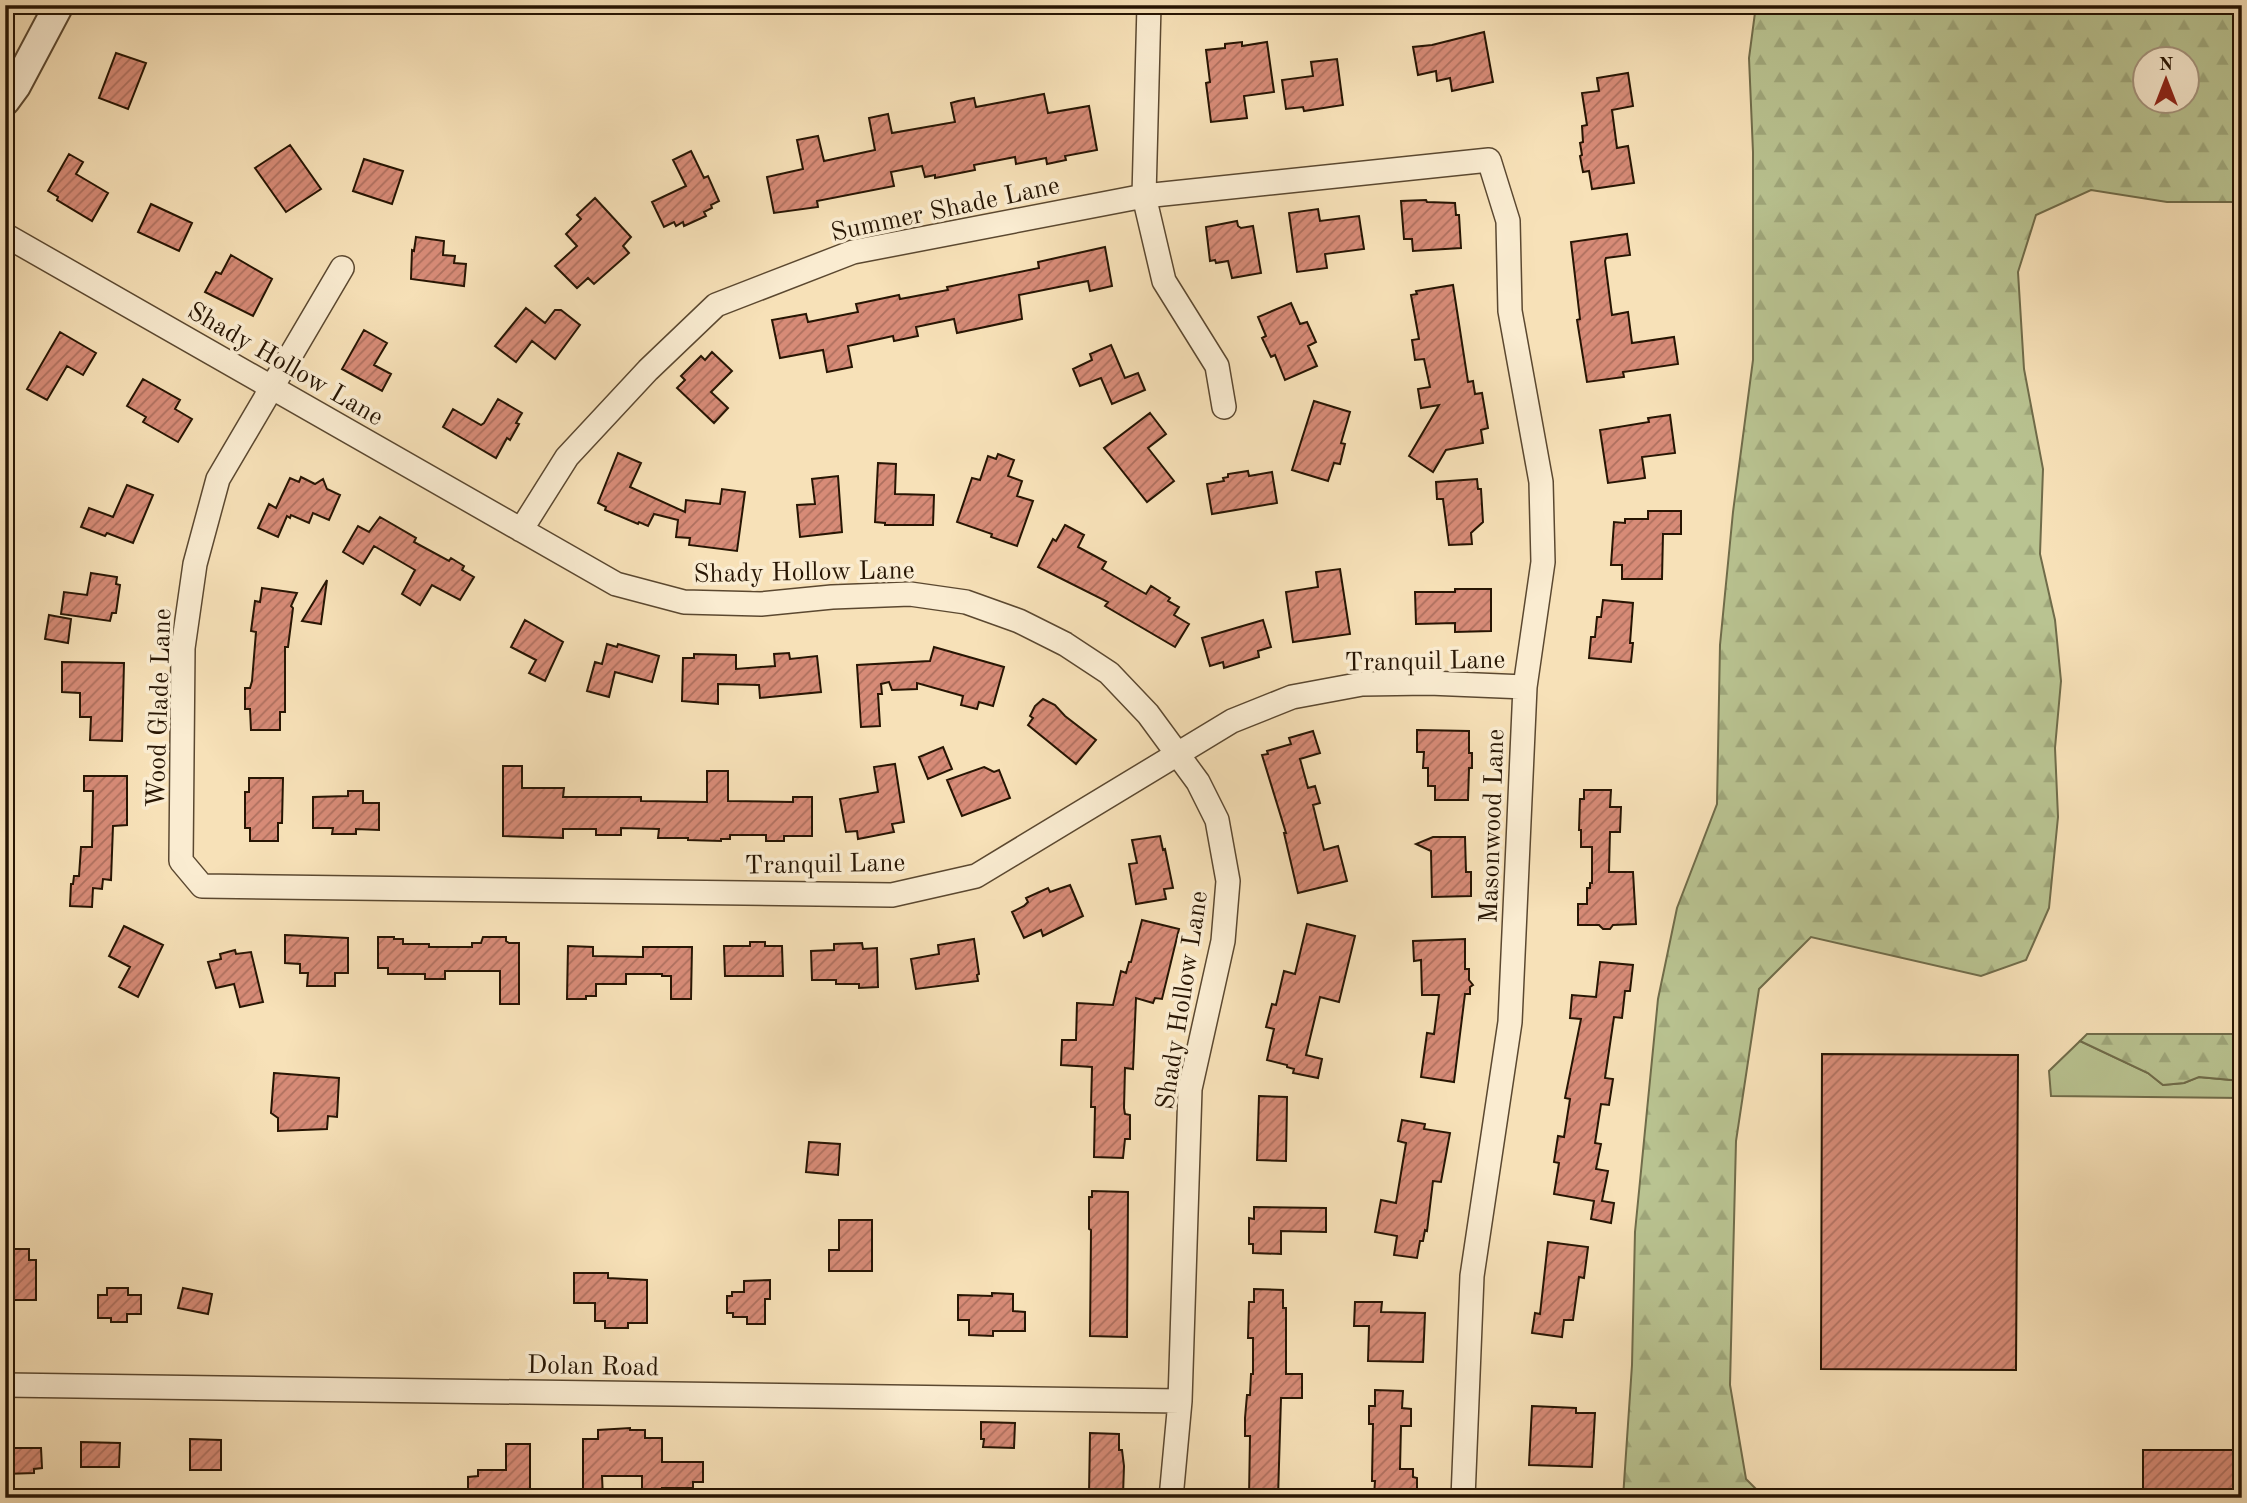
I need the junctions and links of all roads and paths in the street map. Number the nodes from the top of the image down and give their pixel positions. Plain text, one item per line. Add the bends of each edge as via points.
1 (59, 5) edge
2 (1149, 5) edge
3 (5, 102) edge
4 (1489, 160) joint
5 (1144, 196) junction
6 (5, 235) edge
7 (342, 268) dead end
8 (272, 387) junction
9 (1224, 407) dead end
10 (521, 530) junction
11 (1525, 687) junction
12 (1177, 753) junction
13 (202, 886) joint
14 (5, 1385) edge
15 (1180, 1401) junction
16 (1171, 1498) edge
17 (1463, 1498) edge

1 - 3 street
2 - 5 street
4 - 5 street, Summer Shade Lane
4 - 11 street, Masonwood Lane via 1508,221 1510,311 1541,482 1543,562
5 - 9 street via 1164,281 1217,366
5 - 10 street, Summer Shade Lane via 852,252 716,305 567,457
6 - 8 street, Shady Hollow Lane
7 - 8 street, Wood Glade Lane
8 - 10 street, Shady Hollow Lane
8 - 13 street, Wood Glade Lane via 218,478 195,564 183,648 181,861
10 - 12 street, Shady Hollow Lane via 616,584 684,601 761,604 910,594 966,602 1019,621 1109,673
11 - 12 street, Tranquil Lane via 1362,684 1292,697 1232,721
11 - 17 street, Masonwood Lane via 1510,1022 1472,1276
12 - 13 street, Tranquil Lane via 976,876 892,895
12 - 15 street, Shady Hollow Lane via 1217,820 1228,880 1223,941 1190,1089
14 - 15 street, Dolan Road
15 - 16 street, Shady Hollow Lane

